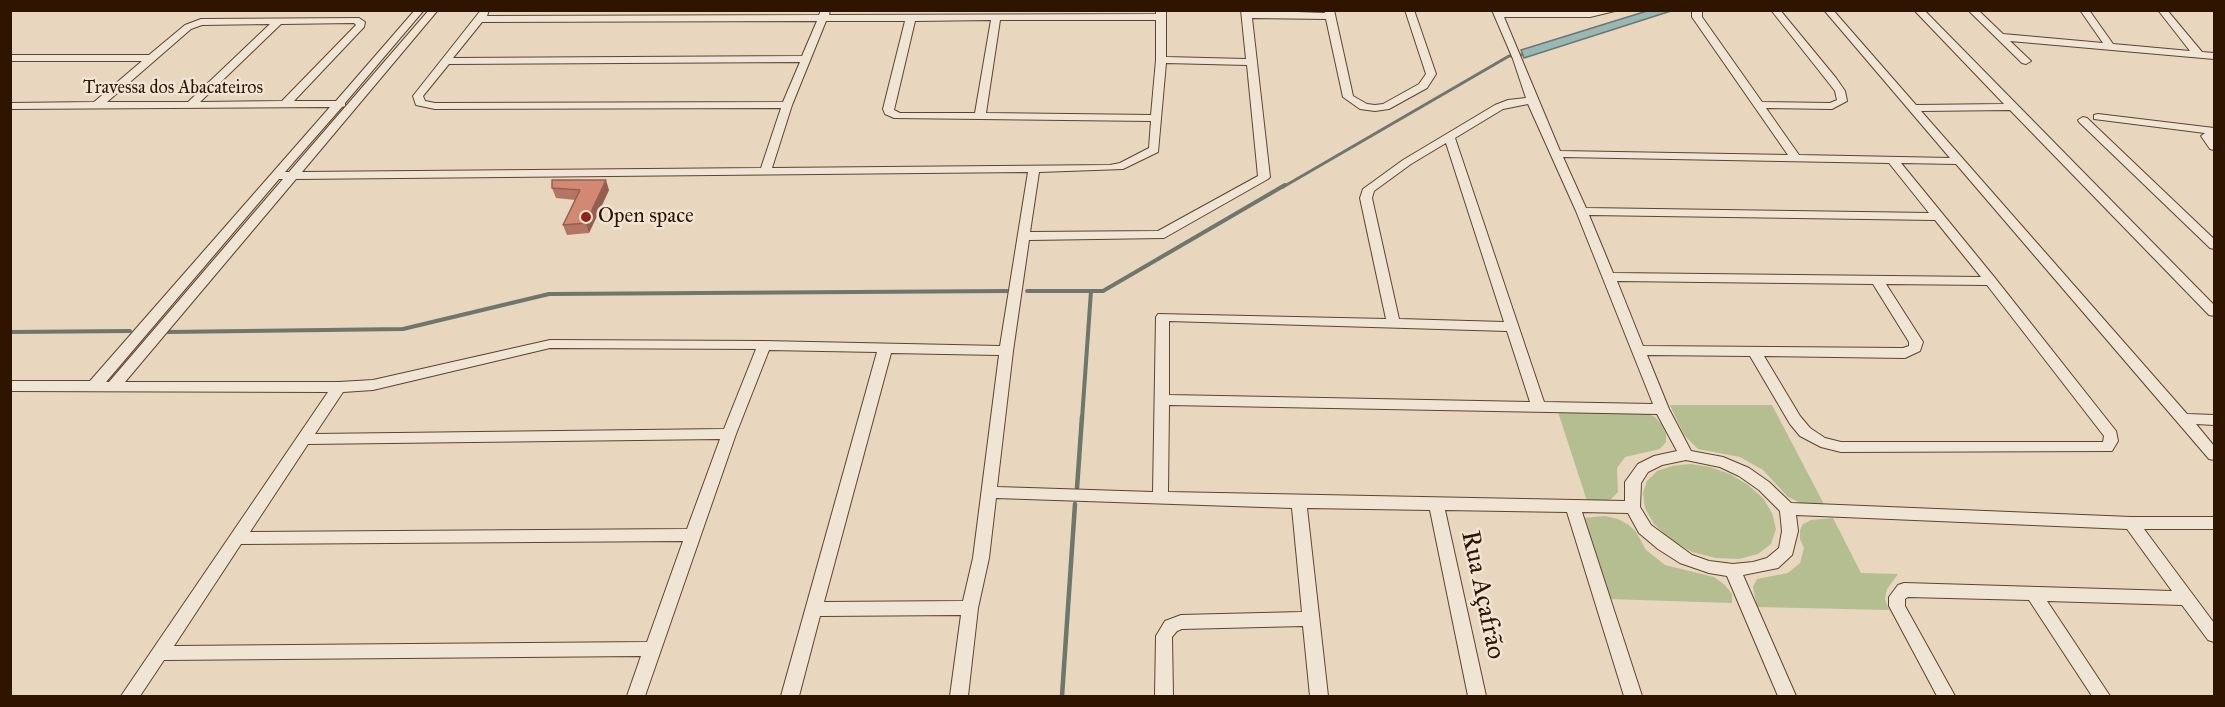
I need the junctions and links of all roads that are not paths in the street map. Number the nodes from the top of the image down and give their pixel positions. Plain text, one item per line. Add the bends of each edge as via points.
1 (420, 10) edge
2 (434, 10) edge
3 (1409, 10) edge
4 (1615, 10) edge
5 (1696, 10) edge
6 (1775, 10) edge
7 (1828, 10) edge
8 (1918, 10) edge
9 (1972, 10) edge
10 (2084, 10) edge
11 (2162, 10) edge
12 (1497, 12) edge
13 (1246, 13) edge
14 (1330, 13) edge
15 (734, 14) edge
16 (825, 14) edge
17 (1161, 14) edge
18 (483, 15) edge
19 (911, 17) junction
20 (996, 18) junction
21 (280, 20) junction
22 (2003, 37) junction
23 (2109, 45) junction
24 (2199, 55) junction
25 (2214, 56) edge
26 (10, 58) edge
27 (152, 58) junction
28 (806, 59) junction
29 (1161, 60) junction
30 (446, 61) junction
31 (2026, 61) dead end
32 (1251, 62) junction
33 (1532, 100) junction
34 (337, 104) junction
35 (353, 104) junction
36 (191, 105) junction
37 (284, 105) junction
38 (787, 105) junction
39 (1759, 105) junction
40 (10, 106) edge
41 (96, 106) junction
42 (2011, 107) junction
43 (1913, 108) junction
44 (980, 116) junction
45 (2098, 117) dead end
46 (1156, 118) junction
47 (2083, 120) dead end
48 (2214, 131) edge
49 (1449, 136) junction
50 (2214, 136) edge
51 (2214, 147) edge
52 (1556, 154) junction
53 (1795, 157) junction
54 (1892, 160) junction
55 (1958, 161) junction
56 (1034, 169) junction
57 (765, 172) junction
58 (275, 176) junction
59 (290, 176) junction
60 (1582, 211) junction
61 (1939, 217) junction
62 (1024, 236) junction
63 (2214, 245) edge
64 (1610, 277) junction
65 (1877, 280) junction
66 (1991, 281) junction
67 (2214, 312) edge
68 (1394, 322) junction
69 (1513, 327) junction
70 (764, 345) junction
71 (885, 349) junction
72 (1639, 350) junction
73 (1006, 351) junction
74 (1754, 351) junction
75 (95, 385) junction
76 (114, 385) junction
77 (10, 386) edge
78 (339, 387) junction
79 (1161, 400) junction
80 (1539, 407) junction
81 (1662, 409) junction
82 (2184, 419) junction
83 (2214, 420) edge
84 (729, 434) junction
85 (304, 439) junction
86 (1686, 455) junction
87 (2214, 455) edge
88 (989, 492) junction
89 (1160, 498) junction
90 (1299, 502) junction
91 (1436, 504) junction
92 (1573, 507) junction
93 (1632, 507) junction
94 (1787, 509) junction
95 (2131, 523) junction
96 (2214, 523) edge
97 (693, 535) junction
98 (237, 538) junction
99 (1733, 570) junction
100 (2033, 593) junction
101 (2187, 597) junction
102 (970, 608) junction
103 (814, 609) junction
104 (1311, 619) junction
105 (2214, 635) edge
106 (652, 649) junction
107 (159, 653) junction
108 (130, 696) edge
109 (636, 696) edge
110 (790, 696) edge
111 (959, 696) edge
112 (1164, 696) edge
113 (1319, 696) edge
114 (1477, 696) edge
115 (1633, 696) edge
116 (1787, 696) edge
117 (1946, 696) edge
118 (2101, 696) edge

1 - 34 street
2 - 35 street
3 - 14 street via 1431,75 1423,86 1385,107 1364,107 1348,97
4 - 12 street via 1590,14
5 - 39 street via 1697,17
6 - 39 street via 1832,80 1842,101 1832,106
7 - 43 street
8 - 42 street
9 - 22 street
10 - 23 street
11 - 24 street
12 - 33 street
13 - 14 street
13 - 32 street
15 - 16 street
15 - 18 street
16 - 19 street
16 - 28 street
17 - 20 street
17 - 29 street
18 - 30 street
19 - 20 street
19 - 44 street via 889,112 903,117
20 - 44 street
21 - 27 street via 201,22 188,27
21 - 36 street
21 - 37 street via 356,20 361,25
22 - 23 street
22 - 31 street
23 - 24 street
24 - 25 street
26 - 27 street
27 - 41 street
28 - 30 street
28 - 38 street
29 - 32 street
29 - 46 street
30 - 38 street via 418,96 420,103
32 - 62 street via 1263,177 1160,235
33 - 49 street via 1499,107
33 - 52 street
34 - 35 street, Travessa dos Abacateiros
34 - 37 street, Travessa dos Abacateiros
34 - 58 street
35 - 59 street
36 - 37 street, Travessa dos Abacateiros
36 - 41 street, Travessa dos Abacateiros
38 - 57 street
39 - 53 street
40 - 41 street, Travessa dos Abacateiros
42 - 43 street
42 - 67 street
43 - 55 street
44 - 46 street
45 - 48 street
46 - 56 street via 1154,150 1123,166
47 - 63 street
49 - 68 street via 1377,182 1366,198
49 - 69 street
50 - 51 street via 2206,136
52 - 53 street
52 - 60 street
53 - 54 street
54 - 55 street
54 - 61 street
55 - 82 street
56 - 57 street
56 - 62 street
57 - 59 street
58 - 59 street
58 - 75 street
59 - 76 street
60 - 61 street
60 - 64 street
61 - 66 street
62 - 73 street
64 - 65 street
64 - 72 street
65 - 66 street
65 - 74 street via 1916,342 1915,348 1905,353
66 - 74 street via 2110,435 2107,447 1862,448 1821,442 1795,420
68 - 69 street
68 - 79 street via 1163,317
69 - 80 street
70 - 71 street
70 - 78 street via 550,344 398,381
70 - 84 street
71 - 73 street
71 - 103 street
72 - 74 street
72 - 81 street
73 - 88 street
75 - 76 street
75 - 77 street
76 - 78 street
78 - 85 street
79 - 80 street
79 - 89 street
80 - 81 street
81 - 86 street
82 - 83 street
82 - 87 street
84 - 85 street
84 - 97 street
85 - 98 street
86 - 93 street via 1659,460 1643,468 1633,482
86 - 94 street via 1723,462 1744,472
88 - 89 street
88 - 102 street
89 - 90 street
90 - 91 street
90 - 104 street
91 - 92 street
91 - 114 street, Rua Açafrão
92 - 93 street
92 - 115 street
93 - 99 street via 1645,529 1671,550 1709,567
94 - 95 street
94 - 99 street via 1790,531 1786,551 1772,563
95 - 96 street
95 - 101 street
97 - 98 street
97 - 106 street
98 - 107 street
99 - 116 street
100 - 101 street
100 - 117 street via 1904,590 1896,597
100 - 118 street
101 - 105 street
102 - 103 street
102 - 111 street
103 - 110 street
104 - 112 street via 1181,622 1172,626 1164,636
104 - 113 street
106 - 107 street
106 - 109 street
107 - 108 street

